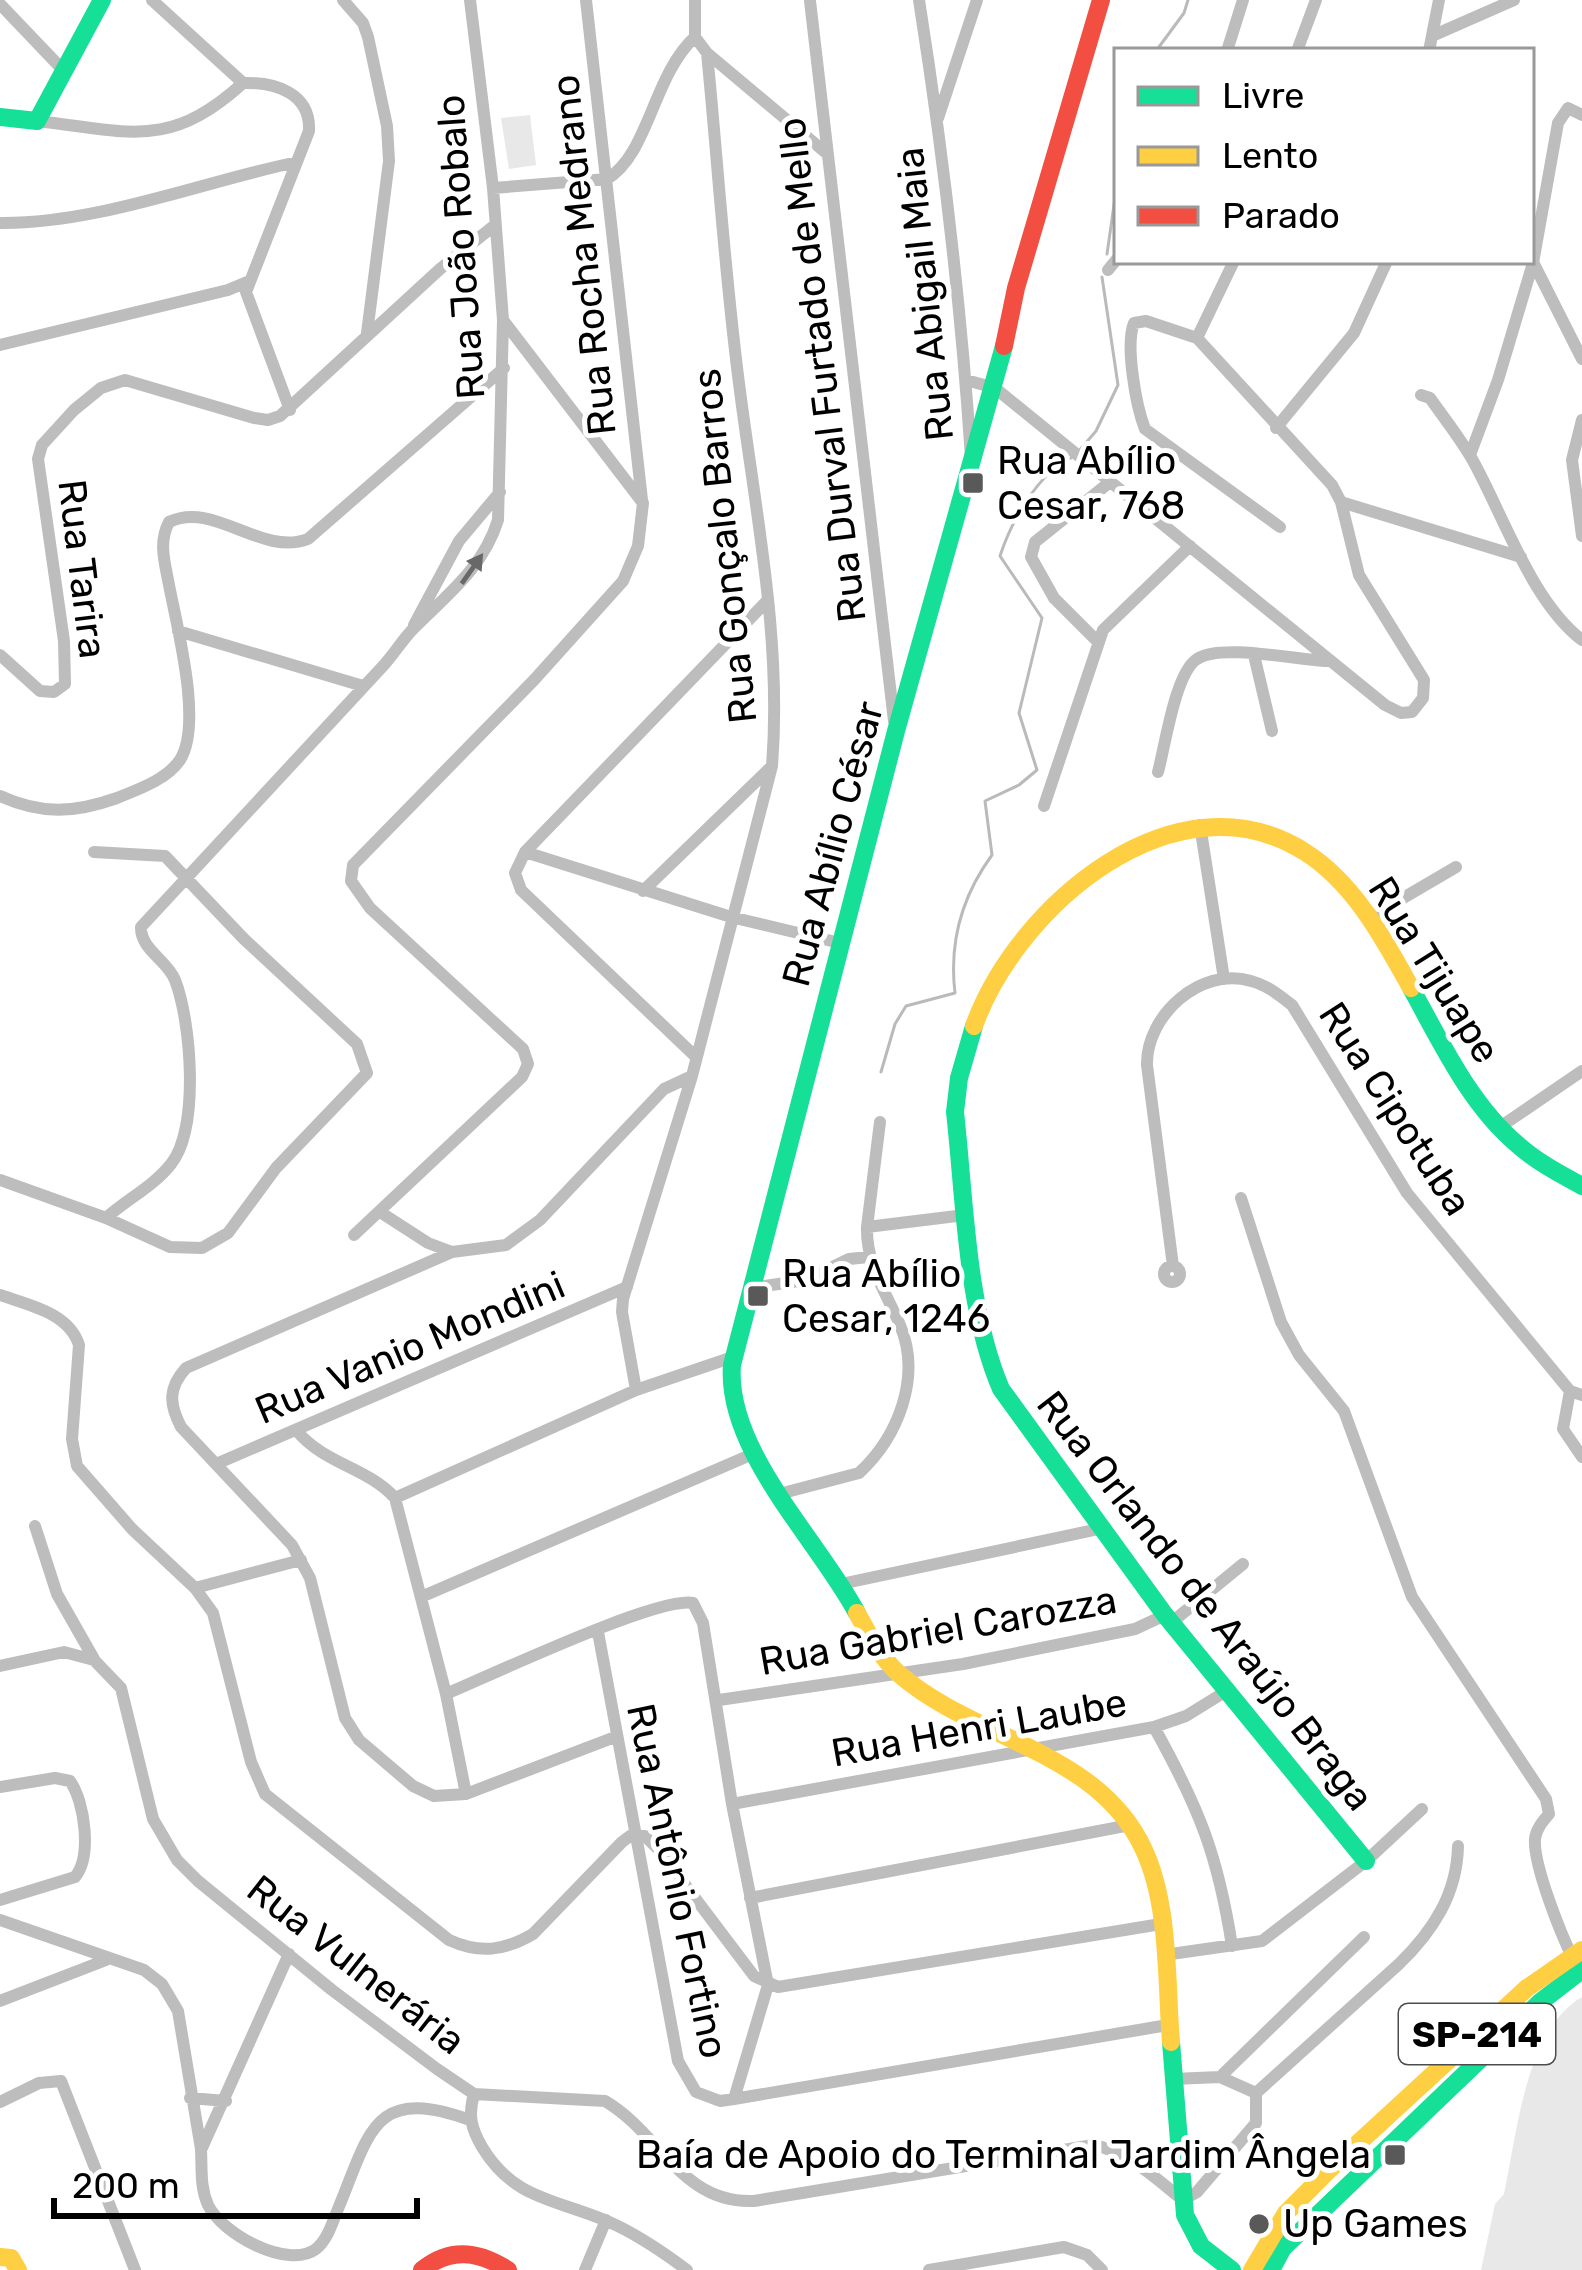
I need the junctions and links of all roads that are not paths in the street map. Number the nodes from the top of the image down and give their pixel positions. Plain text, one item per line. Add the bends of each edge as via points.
1 (102, 0) edge
2 (152, 0) edge
3 (344, 0) edge
4 (470, 0) edge
5 (586, 0) edge
6 (695, 0) edge
7 (919, 0) edge
8 (977, 0) edge
9 (1101, 0) edge
10 (1244, 0) edge
11 (1316, 0) edge
12 (1439, 0) edge
13 (1514, 0) edge
14 (810, 2) edge
15 (0, 4) edge
16 (695, 38) junction
17 (1430, 44) edge
18 (1228, 48) edge
19 (1298, 48) edge
20 (707, 53) junction
21 (62, 69) junction
22 (243, 82) junction
23 (1582, 115) edge
24 (0, 117) edge
25 (938, 119) junction
26 (37, 121) junction
27 (825, 152) junction
28 (297, 162) junction
29 (607, 179) junction
30 (493, 188) junction
31 (0, 224) edge
32 (495, 225) junction
33 (1534, 257) edge
34 (1233, 264) edge
35 (1387, 264) edge
36 (1533, 264) edge
37 (1534, 264) edge
38 (248, 282) junction
39 (503, 320) junction
40 (368, 334) junction
41 (1197, 338) junction
42 (0, 345) edge
43 (1582, 359) edge
44 (504, 368) junction
45 (966, 380) junction
46 (994, 388) junction
47 (1421, 395) dead end
48 (290, 410) junction
49 (1582, 420) edge
50 (1276, 428) junction
51 (1470, 455) junction
52 (971, 463) junction
53 (1110, 482) junction
54 (501, 491) junction
55 (1341, 502) junction
56 (643, 503) junction
57 (1280, 526) dead end
58 (1582, 536) edge
59 (1190, 546) junction
60 (1521, 557) junction
61 (768, 600) junction
62 (412, 630) junction
63 (178, 631) junction
64 (1582, 640) edge
65 (1098, 642) junction
66 (0, 655) edge
67 (1254, 655) junction
68 (1328, 661) junction
69 (363, 686) junction
70 (896, 731) junction
71 (1272, 731) dead end
72 (772, 766) junction
73 (1158, 772) dead end
74 (0, 796) edge
75 (1044, 806) dead end
76 (1200, 825) junction
77 (94, 851) dead end
78 (525, 852) junction
79 (1456, 867) dead end
80 (185, 876) junction
81 (643, 891) junction
82 (730, 917) junction
83 (1369, 918) junction
84 (840, 943) junction
85 (1224, 979) junction
86 (696, 1057) junction
87 (1582, 1071) edge
88 (692, 1076) junction
89 (880, 1121) dead end
90 (1500, 1127) junction
91 (0, 1180) edge
92 (1582, 1186) edge
93 (1241, 1198) dead end
94 (380, 1212) junction
95 (965, 1215) junction
96 (106, 1218) junction
97 (867, 1227) junction
98 (354, 1235) dead end
99 (452, 1252) junction
100 (869, 1257) junction
101 (1173, 1266) dead end
102 (627, 1288) junction
103 (751, 1288) junction
104 (0, 1295) edge
105 (984, 1342) joint
106 (733, 1357) junction
107 (636, 1390) junction
108 (1576, 1393) edge
109 (296, 1430) junction
110 (755, 1453) junction
111 (1582, 1457) edge
112 (216, 1464) junction
113 (783, 1493) junction
114 (395, 1498) junction
115 (35, 1526) dead end
116 (1099, 1529) junction
117 (301, 1560) junction
118 (1243, 1564) dead end
119 (841, 1584) junction
120 (195, 1588) junction
121 (421, 1597) junction
122 (1168, 1619) junction
123 (598, 1632) junction
124 (94, 1660) junction
125 (0, 1666) edge
126 (897, 1672) junction
127 (1228, 1690) junction
128 (446, 1694) junction
129 (718, 1700) junction
130 (1154, 1727) junction
131 (615, 1738) junction
132 (1027, 1748) junction
133 (0, 1787) edge
134 (466, 1794) junction
135 (732, 1804) junction
136 (1422, 1809) dead end
137 (1130, 1825) junction
138 (634, 1835) junction
139 (1458, 1846) dead end
140 (1366, 1861) junction
141 (750, 1898) junction
142 (0, 1900) edge
143 (0, 1920) edge
144 (1161, 1924) junction
145 (1364, 1937) dead end
146 (1232, 1946) junction
147 (289, 1954) junction
148 (1164, 1955) junction
149 (107, 1960) junction
150 (1579, 1961) edge
151 (768, 1985) junction
152 (0, 2001) edge
153 (1168, 2025) junction
154 (1220, 2077) junction
155 (1173, 2079) junction
156 (1256, 2092) junction
157 (474, 2094) junction
158 (190, 2098) junction
159 (734, 2099) junction
160 (226, 2101) junction
161 (0, 2102) edge
162 (470, 2120) junction
163 (201, 2150) junction
164 (1144, 2169) junction
165 (1181, 2178) junction
166 (1183, 2200) junction
167 (606, 2220) junction
168 (0, 2238) edge
169 (10, 2262) edge
170 (504, 2268) edge
171 (938, 2269) edge
172 (135, 2270) edge
173 (422, 2270) edge
174 (585, 2270) edge
175 (687, 2270) edge
176 (1102, 2270) edge
177 (1232, 2270) edge
178 (1252, 2270) edge
179 (1270, 2270) edge

1 - 21 main road
2 - 22 street
3 - 40 street via 368,37 388,146
4 - 30 street, Rua João Robalo
5 - 29 street, Rua Rocha Medrano
6 - 16 street
7 - 25 street, Rua Abigail Maia
8 - 25 street, Rua Abigail Maia
9 - 46 main road, Rua Abílio César
10 - 18 street
11 - 19 street
12 - 17 street
13 - 17 street
14 - 27 street, Rua Durval Furtado de Mello
15 - 21 street
16 - 20 street
16 - 29 street via 664,75 623,166
20 - 27 street
20 - 61 street, Rua Gonçalo Barros
21 - 26 main road
22 - 26 street via 165,132
22 - 28 street via 286,89 308,112
23 - 33 street via 1568,108 1555,133
24 - 26 main road
25 - 45 street, Rua Abigail Maia
27 - 70 street, Rua Durval Furtado de Mello
28 - 31 street via 98,210
28 - 38 street
29 - 30 street
29 - 56 street, Rua Rocha Medrano
30 - 32 street, Rua João Robalo
32 - 39 street, Rua João Robalo
32 - 40 street
34 - 41 street
35 - 50 street via 1354,333
36 - 51 street
37 - 43 street
38 - 42 street
38 - 48 street
39 - 44 street, Rua João Robalo
39 - 56 street
40 - 48 street
41 - 50 street
41 - 57 street via 1146,321 1131,328 1144,429
44 - 54 street, Rua João Robalo
44 - 63 street via 308,539 286,544 189,515 169,522 162,550
45 - 46 street
45 - 52 street, Rua Abigail Maia
46 - 52 main road, Rua Abílio César
46 - 53 street
47 - 51 street
48 - 66 street, Rua Tarira via 254,418 124,380 88,398 38,459 65,684 40,691
49 - 58 street via 1572,460
50 - 55 street
51 - 60 street
52 - 70 main road, Rua Abílio César
53 - 59 street
53 - 65 street via 1035,542 1031,556 1054,598
54 - 62 street, Rua João Robalo via 458,541
62 -> 54 street, Rua João Robalo via 458,589 486,548
55 - 60 street
55 - 68 street via 1359,575 1424,680 1423,698 1408,714 1384,705
56 - 94 street, Rua Rocha Medrano via 623,581 353,865 351,880 370,908 523,1049 528,1064
59 - 65 street
59 - 68 street
60 - 64 street
61 - 72 street, Rua Gonçalo Barros
61 - 78 street
62 - 69 street, Rua João Robalo
63 - 69 street
63 - 74 street via 189,724 178,763 146,786 77,810 25,807
65 - 75 street
67 - 68 street
67 - 71 street
67 - 73 street via 1208,655 1190,666
69 - 80 street, Rua João Robalo
70 - 84 main road, Rua Abílio César
72 - 81 street
72 - 82 street, Rua Gonçalo Barros
76 - 83 main road, Rua Tijuape via 1234,823 1275,836 1320,865
76 - 85 street
76 - 95 main road, Rua Tijuape via 1103,866 1046,912 1000,970 956,1094
77 - 80 street via 160,854
78 - 81 street
78 - 86 street via 515,873 520,890
79 - 83 street
80 - 96 street, Rua João Robalo via 141,927 175,979 188,1111 172,1163
80 - 96 street via 357,1044 368,1073 212,1244 181,1250
81 - 82 street
82 - 84 street
82 - 86 street, Rua Gonçalo Barros
83 - 90 main road, Rua Tijuape via 1456,1070
84 - 103 main road, Rua Abílio César
85 - 101 street via 1171,1006 1147,1054
85 - 108 street, Rua Cipotuba via 1256,982 1292,1005 1407,1192
86 - 88 street, Rua Gonçalo Barros
87 - 90 street
88 - 99 street via 664,1089 524,1234 497,1249
88 - 102 street, Rua Gonçalo Barros
89 - 97 street
90 - 92 main road, Rua Tijuape via 1529,1156
91 - 96 street
93 - 150 street via 1281,1322 1344,1411 1412,1598 1546,1798 1549,1814 1535,1845 1557,1923
94 - 98 street
94 - 99 street
95 - 97 street
95 - 105 main road, Rua Tijuape
97 - 100 street
99 - 112 street via 186,1368 170,1396 172,1410
100 - 103 street via 806,1280
100 - 113 street via 909,1358 904,1405 859,1474
102 - 107 street, Rua Gonçalo Barros via 622,1312
102 - 109 street, Rua Vanio Mondini
103 - 106 main road, Rua Abílio César
104 - 120 street via 72,1328 79,1345 77,1466
105 - 116 main road, Rua Orlando de Araújo Braga via 1016,1414
106 - 107 street
106 - 110 main road, Rua Abílio César via 731,1399
107 - 114 street
108 - 111 street, Rua Cipotuba via 1562,1429
109 - 112 street, Rua Vanio Mondini
109 - 114 street via 321,1455
110 - 113 main road, Rua Abílio César
110 - 121 street
112 - 117 street
113 - 119 main road, Rua Abílio César
114 - 121 street
115 - 124 street, Rua Vulnerária via 56,1594
116 - 119 street
116 - 122 main road, Rua Orlando de Araújo Braga
117 - 120 street
117 - 134 street via 352,1732 413,1786 434,1796
118 - 122 street
119 - 126 main road, Rua Abílio César
120 - 138 street via 213,1613 265,1794 448,1940 485,1951 514,1945
121 - 128 street
122 - 126 street, Rua Gabriel Carozza
122 - 127 main road, Rua Orlando de Araújo Braga
123 - 128 street
123 - 129 street via 649,1609 693,1603
123 - 131 street, Rua Antônio Fortino
124 - 125 street via 64,1652
124 - 147 street, Rua Vulnerária via 121,1688 153,1819 177,1860
126 - 129 street, Rua Gabriel Carozza
126 - 132 main road
127 - 130 street, Rua Henri Laube
127 - 140 main road, Rua Orlando de Araújo Braga
128 - 134 street
129 - 135 street
130 - 132 street, Rua Henri Laube
130 - 146 street via 1208,1834
131 - 134 street
131 - 138 street, Rua Antônio Fortino
132 - 135 street, Rua Henri Laube
132 - 137 main road via 1099,1793
133 - 142 street via 70,1781 84,1855 81,1871 64,1883
135 - 141 street
136 - 140 street
137 - 141 street
137 - 144 main road via 1149,1861
138 - 151 street via 647,1837
138 - 159 street, Rua Antônio Fortino via 678,2061 696,2092
139 - 156 street via 1451,1887 1421,1942
140 - 146 street via 1262,1941
141 - 151 street
143 - 149 street
144 - 148 main road
144 - 151 street
145 - 154 street
146 - 148 street
147 - 157 street, Rua Vulnerária
147 - 160 street
148 - 153 main road
149 - 152 street
149 - 158 street via 152,1974 174,1998
150 - 178 main road, SP-214 via 1527,1988 1330,2169 1286,2213
150 - 179 main road, SP-214 via 1283,2248
151 - 159 street
153 - 155 main road
153 - 159 street, Rua Antônio Fortino
154 - 155 street
154 - 156 street
155 - 165 main road
156 - 166 street via 1256,2122
157 - 162 street
157 - 164 street, Rua Vulnerária via 605,2101 695,2187 740,2201 1087,2145
158 - 160 street
158 - 163 street
160 - 163 street
161 - 172 street via 61,2081
162 - 163 street via 423,2107 387,2115 364,2145 324,2241 303,2257 246,2243 218,2219 205,2194
162 - 167 street via 508,2180
164 - 165 street, Rua Vulnerária
164 - 166 street, Rua Vulnerária
165 - 166 main road
166 - 177 main road via 1201,2246
167 - 174 street
167 - 175 street
168 - 169 street
170 - 173 main road via 462,2252
171 - 176 street via 1064,2247

